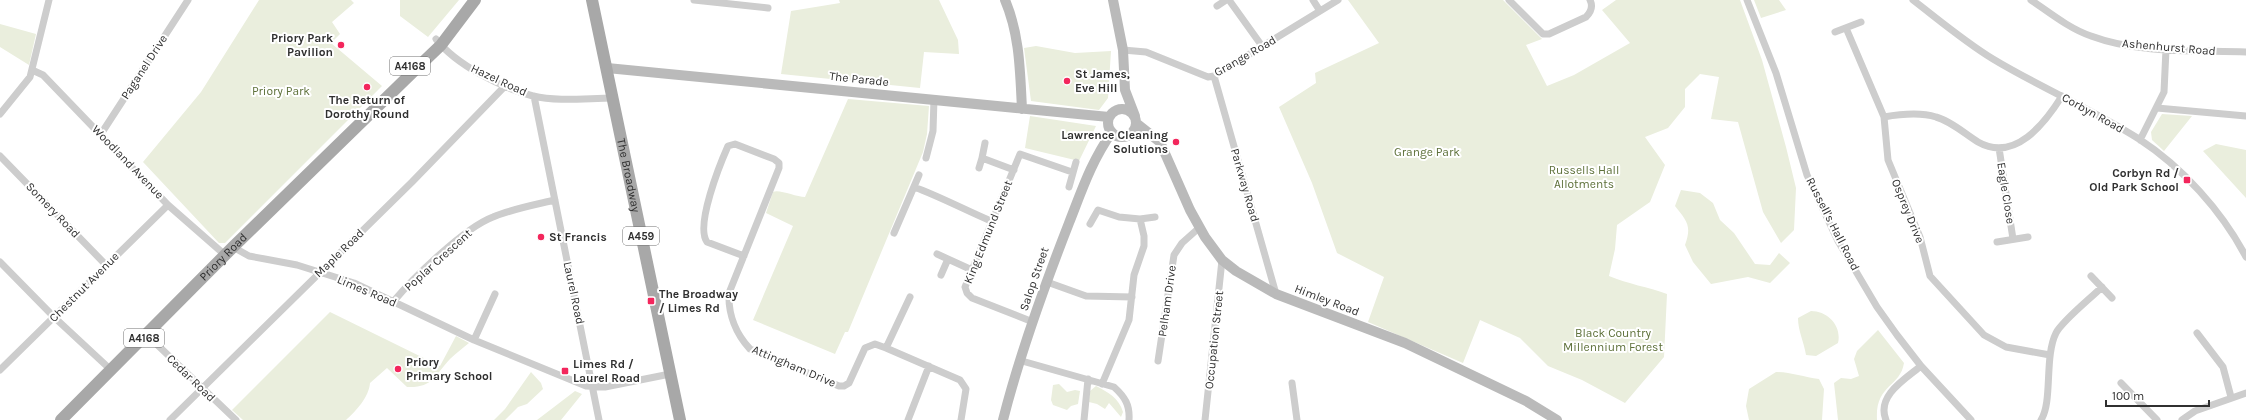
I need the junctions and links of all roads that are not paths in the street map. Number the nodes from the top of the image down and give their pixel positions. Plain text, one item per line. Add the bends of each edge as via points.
1 (49, 0) edge
2 (188, 0) edge
3 (467, 0) edge
4 (476, 0) edge
5 (592, 0) edge
6 (694, 0) edge
7 (1005, 0) edge
8 (1113, 0) edge
9 (1226, 0) edge
10 (1229, 0) edge
11 (1313, 0) edge
12 (1338, 0) edge
13 (1509, 0) edge
14 (1590, 0) edge
15 (1747, 0) edge
16 (1913, 0) edge
17 (2031, 0) edge
18 (1217, 6) dead end
19 (768, 8) dead end
20 (1320, 10) junction
21 (1861, 22) dead end
22 (1846, 28) junction
23 (1835, 32) dead end
24 (438, 42) junction
25 (1262, 46) junction
26 (2166, 49) junction
27 (1123, 50) junction
28 (2246, 52) edge
29 (607, 68) junction
30 (32, 70) junction
31 (1214, 76) junction
32 (506, 86) junction
33 (1125, 90) junction
34 (386, 96) junction
35 (534, 96) junction
36 (2062, 96) junction
37 (613, 98) junction
38 (934, 99) junction
39 (2157, 108) junction
40 (1119, 109) junction
41 (1022, 110) junction
42 (0, 114) edge
43 (1884, 116) junction
44 (2246, 116) edge
45 (1109, 117) junction
46 (1134, 123) junction
47 (101, 134) junction
48 (1115, 134) junction
49 (2140, 140) junction
50 (985, 143) dead end
51 (1999, 148) junction
52 (0, 156) edge
53 (926, 158) dead end
54 (982, 158) junction
55 (1076, 162) dead end
56 (978, 168) dead end
57 (1014, 170) junction
58 (1072, 172) junction
59 (919, 175) dead end
60 (914, 187) junction
61 (1069, 187) dead end
62 (555, 200) junction
63 (168, 205) junction
64 (1155, 217) dead end
65 (1140, 219) junction
66 (991, 221) junction
67 (1090, 224) dead end
68 (1200, 228) junction
69 (894, 233) dead end
70 (2028, 237) dead end
71 (2013, 239) junction
72 (1997, 242) dead end
73 (229, 251) junction
74 (937, 254) dead end
75 (744, 256) junction
76 (2246, 257) edge
77 (948, 259) junction
78 (1222, 260) junction
79 (0, 262) edge
80 (106, 265) junction
81 (972, 270) junction
82 (319, 272) junction
83 (941, 275) dead end
84 (2091, 276) dead end
85 (1047, 282) junction
86 (2102, 287) junction
87 (494, 294) dead end
88 (1276, 294) junction
89 (910, 297) dead end
90 (1132, 298) junction
91 (2112, 298) dead end
92 (393, 302) junction
93 (54, 317) junction
94 (1034, 322) junction
95 (2198, 333) dead end
96 (147, 335) junction
97 (474, 340) junction
98 (886, 348) junction
99 (2050, 355) junction
100 (1022, 361) junction
101 (1158, 361) dead end
102 (929, 366) junction
103 (1921, 366) junction
104 (1, 368) edge
105 (111, 370) junction
106 (670, 374) junction
107 (1088, 379) junction
108 (1292, 383) dead end
109 (2121, 383) dead end
110 (1102, 384) junction
111 (201, 388) junction
112 (594, 388) junction
113 (2246, 393) edge
114 (2231, 397) junction
115 (62, 420) edge
116 (170, 420) edge
117 (236, 420) edge
118 (599, 420) edge
119 (680, 420) edge
120 (908, 420) edge
121 (961, 420) edge
122 (1003, 420) edge
123 (1084, 420) edge
124 (1129, 420) edge
125 (1205, 420) edge
126 (1297, 420) edge
127 (1557, 420) edge
128 (1886, 420) edge
129 (1971, 420) edge
130 (2041, 420) edge
131 (2157, 420) edge
132 (2182, 420) edge

1 - 30 street
2 - 47 street, Paganel Drive
3 - 24 main road, Priory Road / A4168
4 - 24 main road, Priory Road / A4168
5 - 29 main road, The Broadway / A459
6 - 19 street
7 - 41 main road via 1018,46
8 - 27 main road
9 - 18 street
10 - 25 street
11 - 20 street
12 - 20 street, Grange Road
13 - 14 street via 1543,34 1549,34 1586,17 1590,13
15 - 103 street, Russell's Hall Road via 1776,73 1807,175 1838,241 1877,307
16 - 36 street, Corbyn Road via 1992,59
17 - 26 street, Ashenhurst Road via 2091,36 2131,45
20 - 25 street, Grange Road
21 - 22 street
22 - 23 street
22 - 43 street, Osprey Drive
24 - 32 street, Hazel Road via 473,70
24 - 34 main road, Priory Road / A4168 via 396,90
24 - 34 main road, Priory Road / A4168 via 420,56 393,84
25 - 31 street, Grange Road
26 - 28 street, Ashenhurst Road
26 - 39 street via 2164,92
27 - 31 street, Grange Road via 1146,52
27 - 33 main road
29 - 37 main road, The Broadway / A459
29 - 38 main road, The Parade
30 - 42 street via 30,77
30 - 47 street, Woodland Avenue via 43,75
31 - 88 street, Parkway Road
32 - 35 street, Hazel Road
32 - 82 street, Maple Road
33 - 40 main road
33 - 46 main road
34 - 73 main road, Priory Road / A4168
35 - 37 street, Hazel Road
35 - 62 street, Laurel Road
36 - 49 street, Corbyn Road
36 - 51 street via 2048,117 2028,137 2007,148
37 - 106 main road, The Broadway / A459
38 - 41 main road, The Parade
38 - 53 street via 933,131
39 - 44 street
39 - 49 street
40 - 45 main road
40 - 46 main road via 1128,110
41 - 45 main road, The Parade
43 - 51 street via 1918,114 1937,117 1988,147
43 - 99 street, Osprey Drive via 1888,160 1920,237 1930,276 1984,335 2006,347
45 - 48 main road via 1109,127
46 - 48 main road via 1126,136
46 - 68 main road, Himley Road via 1160,142
47 - 63 street, Woodland Avenue
48 - 85 main road, Salop Street via 1092,163
49 - 76 street, Corbyn Road via 2194,186 2216,210 2239,242
50 - 54 street
51 - 71 street, Eagle Close
52 - 80 street, Somery Road
54 - 56 street
54 - 57 street
55 - 58 street
57 - 58 street, King Edmund Street via 1020,154
57 - 66 street, King Edmund Street
58 - 61 street
59 - 60 street
60 - 66 street via 944,198 963,210
60 - 69 street
62 - 92 street, Poplar Crescent via 492,217 469,230 405,287
62 - 112 street, Laurel Road
63 - 73 street, Woodland Avenue
63 - 80 street, Chestnut Avenue
64 - 65 street
65 - 67 street via 1119,217 1098,210
65 - 90 street via 1144,246 1134,275
66 - 81 street, King Edmund Street
68 - 78 main road, Himley Road
68 - 101 street, Pelham Drive via 1182,243 1174,255
70 - 71 street, Eagle Close
71 - 72 street, Eagle Close
73 - 82 street, Limes Road
73 - 96 main road, Priory Road / A4168
74 - 77 street
75 - 75 street, Attingham Drive via 779,163 735,144 728,146 714,179 702,232 707,242
75 - 98 street, Attingham Drive via 729,293 729,304 739,334 750,349 844,386 849,383 865,348 875,344
77 - 81 street
77 - 83 street
78 - 88 main road, Himley Road via 1248,280
78 - 125 street, Occupation Street
79 - 93 street
80 - 93 street, Chestnut Avenue
81 - 94 street, King Edmund Street via 965,287 972,298
82 - 92 street, Limes Road via 354,283
82 - 111 street, Maple Road
84 - 86 street
85 - 90 street via 1086,296
85 - 94 main road, Salop Street
86 - 91 street
86 - 99 street via 2056,331
87 - 97 street
88 - 127 main road, Himley Road via 1405,343 1526,401
89 - 98 street
90 - 110 street via 1129,320
92 - 97 street, Limes Road
93 - 104 street, Chestnut Avenue
93 - 105 street
94 - 100 main road, Salop Street
95 - 114 street via 2223,367
96 - 105 main road, Priory Road / A4168
96 - 111 street, Cedar Road
97 - 112 street, Limes Road via 576,383
98 - 102 street, Attingham Drive
99 - 130 street via 2045,409
100 - 107 street
100 - 122 main road, Salop Street
102 - 120 street
102 - 121 street, Attingham Drive via 960,380 966,389
103 - 128 street via 1889,394 1884,406
103 - 129 street, Russell's Hall Road
105 - 115 main road, Priory Road / A4168
106 - 112 street, Limes Road
106 - 119 main road, The Broadway / A459
107 - 110 street
107 - 123 street
108 - 126 street
109 - 131 street
110 - 124 street via 1114,387 1124,397 1130,410
111 - 116 street, Maple Road
111 - 117 street, Cedar Road
112 - 118 street, Laurel Road
113 - 114 street
114 - 132 street via 2195,411

